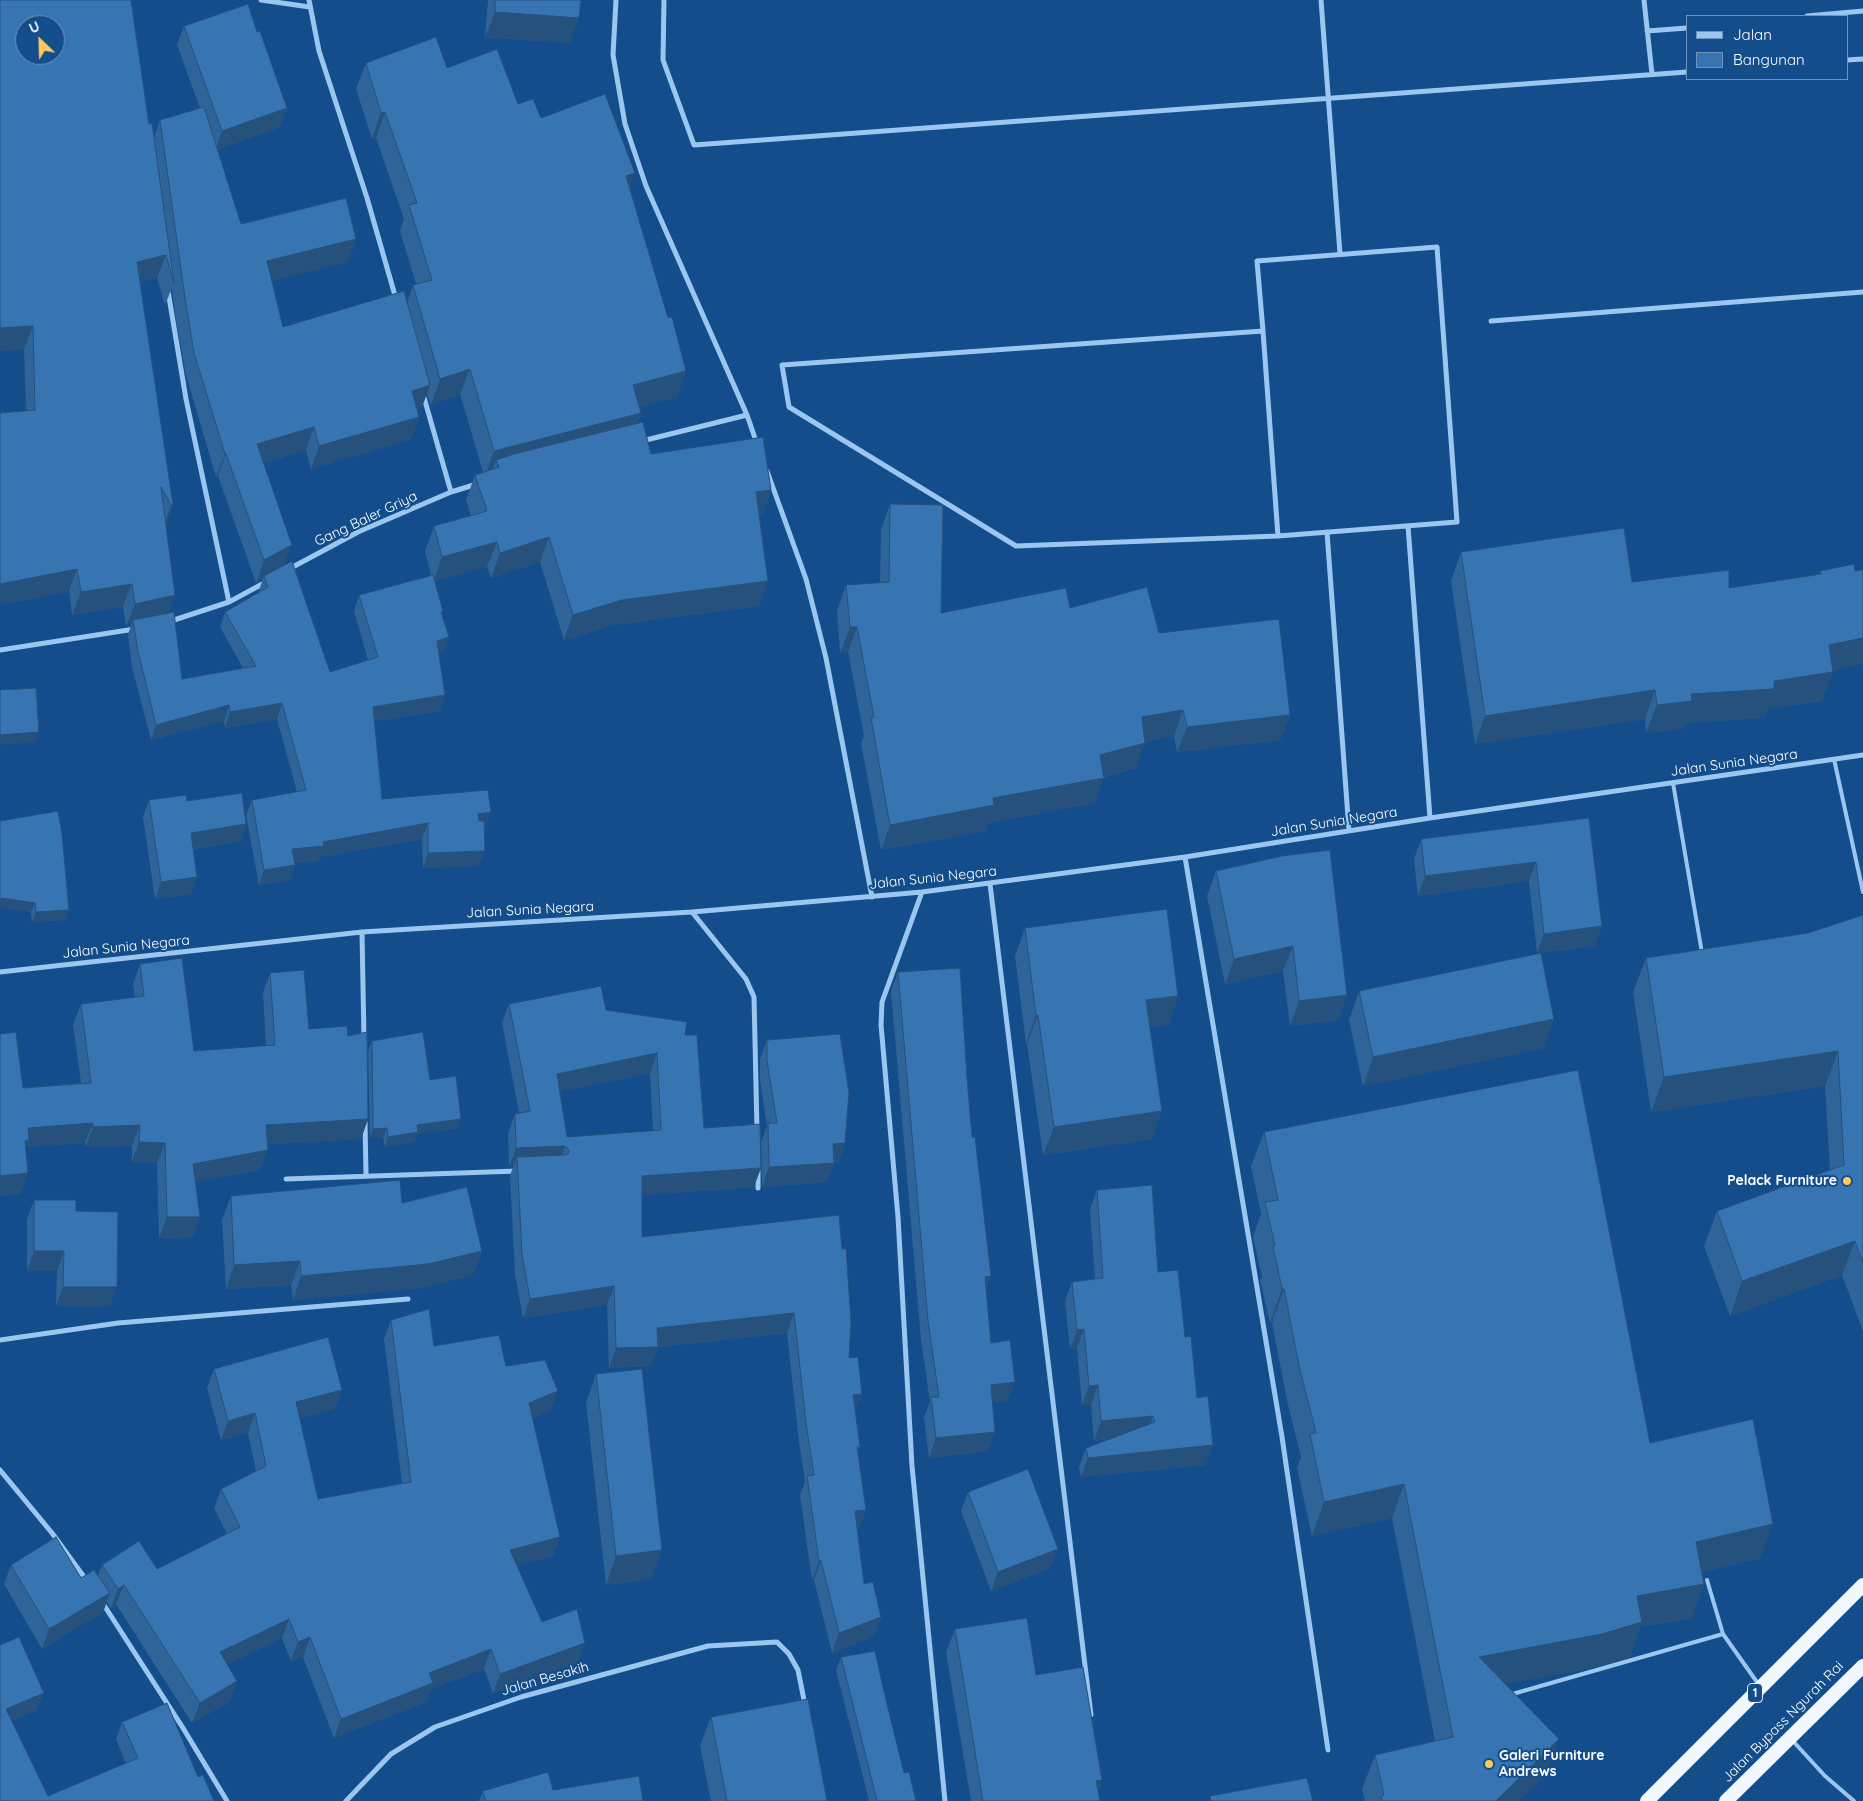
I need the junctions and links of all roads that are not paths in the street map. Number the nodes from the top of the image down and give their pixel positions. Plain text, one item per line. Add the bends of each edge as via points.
1 (261, 0) edge
2 (309, 0) edge
3 (616, 0) edge
4 (664, 0) edge
5 (1321, 0) edge
6 (1644, 0) edge
7 (310, 7) junction
8 (1863, 11) edge
9 (1818, 15) edge
10 (1686, 28) edge
11 (1647, 31) junction
12 (1863, 59) edge
13 (1848, 60) edge
14 (1686, 72) edge
15 (1652, 74) junction
16 (1328, 98) junction
17 (1340, 254) junction
18 (167, 283) edge
19 (1863, 292) edge
20 (397, 302) edge
21 (1491, 321) dead end
22 (1263, 331) junction
23 (421, 388) edge
24 (747, 415) junction
25 (640, 442) edge
26 (760, 452) edge
27 (763, 461) edge
28 (487, 481) edge
29 (451, 492) junction
30 (1408, 526) junction
31 (1327, 532) junction
32 (1278, 536) junction
33 (281, 574) edge
34 (272, 578) edge
35 (229, 602) junction
36 (163, 624) edge
37 (145, 628) edge
38 (0, 650) edge
39 (1863, 755) edge
40 (1834, 759) junction
41 (1673, 783) junction
42 (1430, 818) junction
43 (1349, 831) junction
44 (1185, 857) junction
45 (990, 884) junction
46 (922, 892) junction
47 (1863, 892) edge
48 (872, 896) junction
49 (692, 912) junction
50 (362, 932) junction
51 (1704, 962) edge
52 (0, 972) edge
53 (364, 1049) edge
54 (365, 1117) edge
55 (757, 1141) edge
56 (757, 1160) edge
57 (529, 1170) edge
58 (366, 1175) junction
59 (286, 1179) dead end
60 (758, 1188) edge
61 (408, 1299) dead end
62 (0, 1340) edge
63 (0, 1470) edge
64 (1707, 1580) dead end
65 (1863, 1585) edge
66 (93, 1590) edge
67 (99, 1598) edge
68 (1723, 1634) junction
69 (1863, 1666) edge
70 (1760, 1687) junction
71 (1506, 1695) edge
72 (806, 1708) edge
73 (1092, 1720) edge
74 (1791, 1738) junction
75 (1328, 1750) dead end
76 (226, 1801) edge
77 (346, 1801) edge
78 (945, 1801) edge
79 (1647, 1801) edge
80 (1726, 1801) edge
81 (1854, 1801) edge

1 - 7 street
2 - 7 street
3 - 24 street via 613,55 624,124 646,186
4 - 16 street via 663,60 694,145
5 - 16 street
6 - 11 street
7 - 20 street via 318,51
8 - 9 street
10 - 11 street
11 - 15 street
12 - 13 street
14 - 15 street
15 - 16 street
16 - 17 street
17 - 22 street via 1257,261
17 - 30 street via 1437,247 1457,522
18 - 35 street via 186,399
19 - 21 street
22 - 32 street
22 - 32 street via 782,365 789,407 1016,546
23 - 29 street
24 - 25 street
24 - 26 street
27 - 48 street via 806,579 822,641
28 - 29 street, Gang Baler Griya
29 - 33 street, Gang Baler Griya via 358,532
30 - 31 street
30 - 42 street
31 - 32 street
31 - 43 street
34 - 35 street
35 - 36 street
37 - 38 street
39 - 40 street, Jalan Sunia Negara
40 - 41 street, Jalan Sunia Negara
40 - 47 lane
41 - 42 street, Jalan Sunia Negara
41 - 51 lane
42 - 43 street, Jalan Sunia Negara
43 - 44 street, Jalan Sunia Negara
44 - 45 street, Jalan Sunia Negara
44 - 75 street via 1282,1436
45 - 46 street, Jalan Sunia Negara
45 - 73 street
46 - 48 street, Jalan Sunia Negara
46 - 78 street via 882,1002 881,1025 898,1217 912,1466
48 - 49 street, Jalan Sunia Negara
49 - 50 street, Jalan Sunia Negara
49 - 55 street via 746,979 754,997
50 - 52 street, Jalan Sunia Negara
50 - 53 street
54 - 58 street
56 - 60 street
57 - 58 street
58 - 59 street
61 - 62 street via 118,1323
63 - 66 street via 52,1533
64 - 68 lane
65 - 70 highway, 1
67 - 76 street
68 - 70 lane
68 - 71 lane
69 - 74 highway, Jalan Bypass Ngurah Rai
70 - 79 highway, 1
72 - 77 street, Jalan Besakih via 798,1670 777,1642 708,1646 521,1697 435,1726 391,1754
74 - 80 highway, Jalan Bypass Ngurah Rai
74 - 81 lane via 1825,1776

